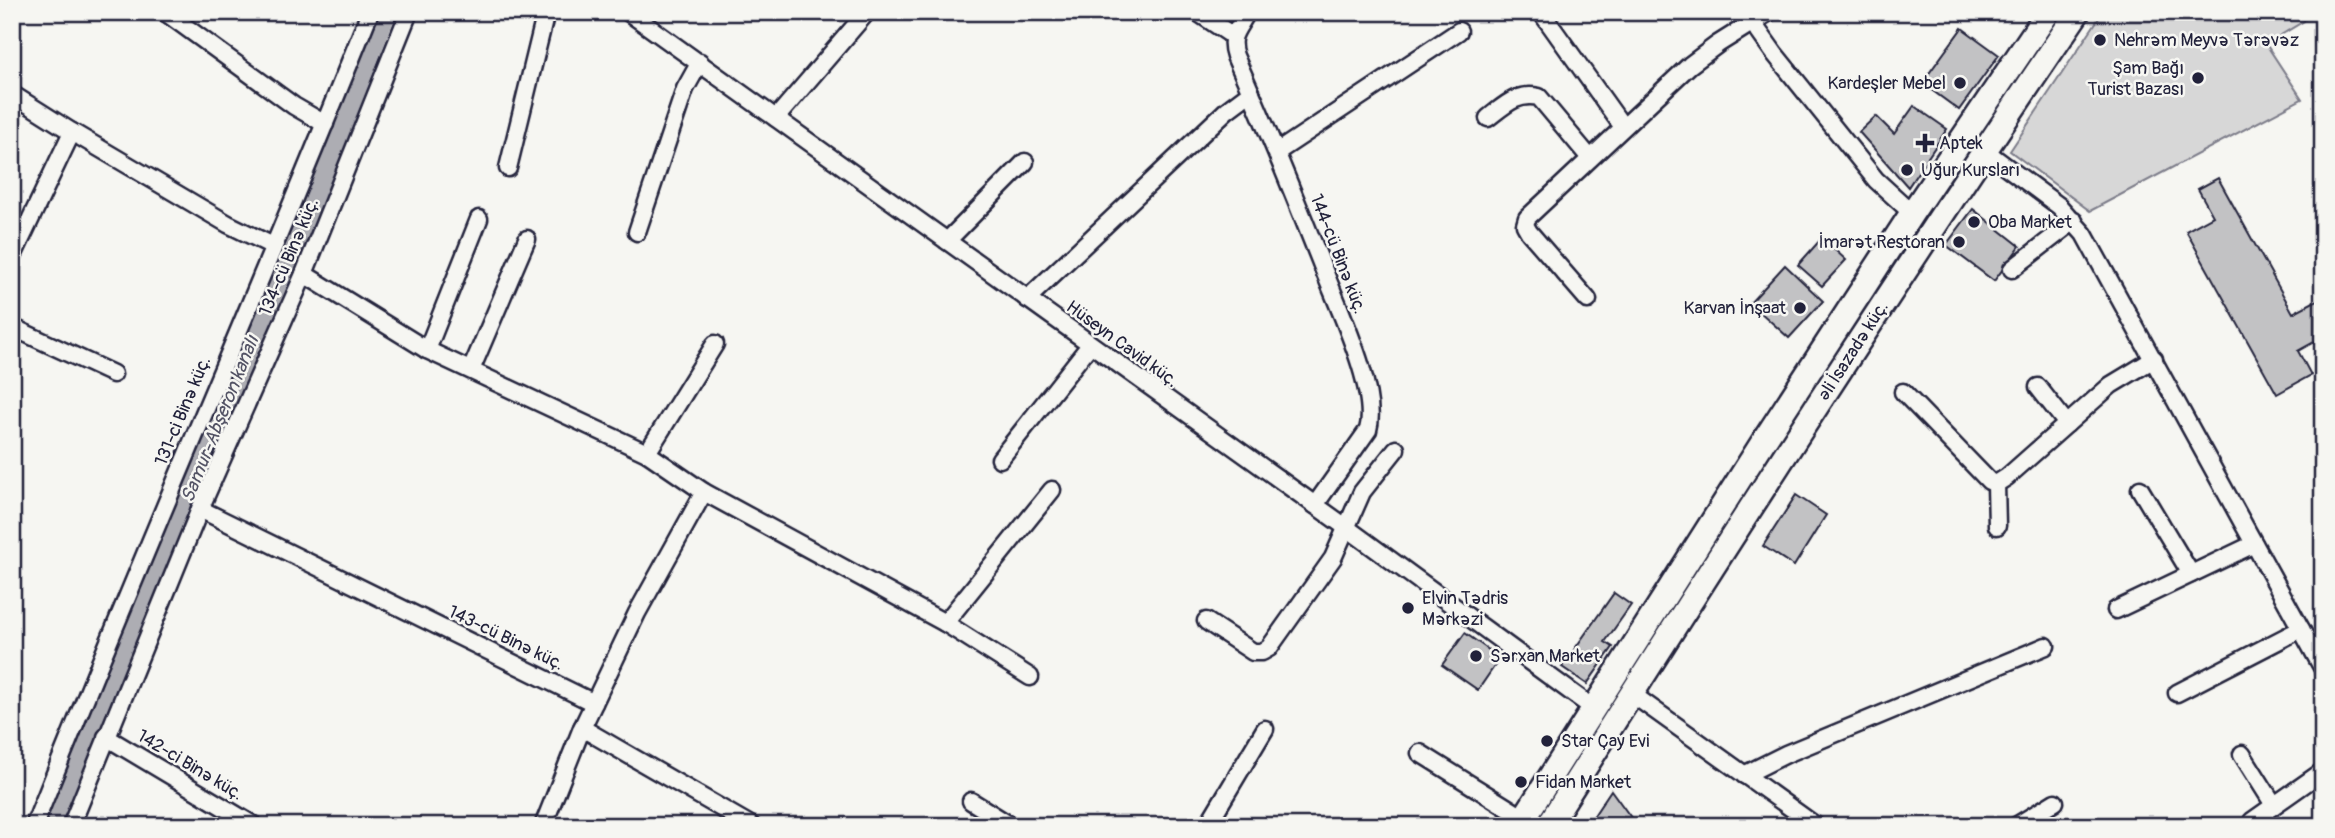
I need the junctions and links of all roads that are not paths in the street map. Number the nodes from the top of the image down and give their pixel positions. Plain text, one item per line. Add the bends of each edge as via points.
1 (165, 12) edge
2 (370, 12) edge
3 (409, 12) edge
4 (546, 12) edge
5 (628, 12) edge
6 (867, 12) edge
7 (1196, 12) edge
8 (1247, 12) edge
9 (1541, 12) edge
10 (1769, 12) edge
11 (2049, 12) edge
12 (2078, 12) edge
13 (646, 18) edge
14 (1752, 22) junction
15 (1459, 31) dead end
16 (1233, 36) junction
17 (700, 62) junction
18 (1251, 92) junction
19 (12, 94) edge
20 (776, 118) junction
21 (1488, 118) dead end
22 (325, 124) junction
23 (1623, 127) junction
24 (72, 132) junction
25 (1964, 135) junction
26 (1984, 150) junction
27 (1278, 152) junction
28 (1590, 158) junction
29 (1025, 162) dead end
30 (508, 168) dead end
31 (1912, 213) junction
32 (480, 219) dead end
33 (2074, 221) junction
34 (637, 232) dead end
35 (527, 239) dead end
36 (947, 242) junction
37 (272, 246) junction
38 (12, 258) edge
39 (2012, 269) dead end
40 (304, 274) junction
41 (1027, 299) junction
42 (1588, 300) dead end
43 (12, 327) edge
44 (715, 344) dead end
45 (1090, 345) junction
46 (427, 350) junction
47 (2154, 359) junction
48 (471, 370) junction
49 (113, 374) dead end
50 (2038, 387) dead end
51 (1903, 392) dead end
52 (2067, 424) junction
53 (1396, 449) dead end
54 (647, 453) junction
55 (1000, 459) dead end
56 (1996, 484) junction
57 (1052, 489) dead end
58 (2140, 489) dead end
59 (704, 492) junction
60 (1315, 505) junction
61 (200, 509) junction
62 (1997, 526) dead end
63 (1347, 528) junction
64 (2254, 544) junction
65 (2191, 574) junction
66 (2116, 610) dead end
67 (1206, 621) dead end
68 (945, 623) junction
69 (2301, 629) junction
70 (2046, 646) dead end
71 (2323, 669) edge
72 (1030, 677) dead end
73 (1611, 679) junction
74 (2177, 693) dead end
75 (1632, 694) junction
76 (594, 704) junction
77 (1593, 708) junction
78 (1614, 722) junction
79 (582, 728) junction
80 (1265, 729) dead end
81 (106, 737) junction
82 (1420, 752) dead end
83 (2242, 754) dead end
84 (2323, 771) edge
85 (1744, 775) junction
86 (971, 801) dead end
87 (2055, 802) dead end
88 (2274, 805) junction
89 (2252, 821) dead end
90 (1521, 822) edge
91 (34, 826) edge
92 (71, 826) edge
93 (255, 826) edge
94 (543, 826) edge
95 (752, 826) edge
96 (1011, 826) edge
97 (1207, 826) edge
98 (1548, 826) edge
99 (1816, 826) edge
100 (2016, 826) edge

1 - 22 street
2 - 22 street, 131-ci Binə küç.
3 - 40 street, 134-cü Binə küç.
4 - 30 street
5 - 13 street, Hüseyn Cavid küç.
6 - 20 street
7 - 16 street
8 - 16 street
9 - 23 street
10 - 14 street
11 - 25 main road, Əli İsazadə küç.
12 - 26 main road, Əli İsazadə küç.
13 - 17 street, Hüseyn Cavid küç.
14 - 23 street via 1690,65
14 - 31 street via 1876,180
15 - 27 street
16 - 18 street, 144-cü Binə küç. via 1231,45
17 - 20 street, Hüseyn Cavid küç.
17 - 34 street via 685,89
18 - 27 street, 144-cü Binə küç.
18 - 41 street
19 - 24 street
20 - 36 street, Hüseyn Cavid küç.
21 - 28 street via 1518,96 1539,97
22 - 37 street, 131-ci Binə küç.
23 - 28 street
24 - 37 street
24 - 38 street
25 - 26 main road
25 - 31 main road, Əli İsazadə küç.
26 - 33 street
26 - 75 main road, Əli İsazadə küç.
27 - 60 street, 144-cü Binə küç. via 1356,352 1370,404 1368,430
28 - 42 street via 1525,225
29 - 36 street
31 - 73 main road, Əli İsazadə küç.
32 - 46 street
33 - 39 street
33 - 47 street
35 - 48 street
36 - 41 street, Hüseyn Cavid küç.
37 - 91 street, 131-ci Binə küç.
40 - 46 street
40 - 61 street, 134-cü Binə küç.
41 - 45 street, Hüseyn Cavid küç.
43 - 49 street
44 - 54 street
45 - 55 street
45 - 60 street, Hüseyn Cavid küç.
46 - 48 street
47 - 52 street via 2111,385
47 - 64 street
48 - 54 street
50 - 52 street
51 - 56 street
52 - 56 street
53 - 63 street via 1362,492
54 - 59 street
56 - 62 street
57 - 68 street
58 - 65 street
59 - 68 street
59 - 76 street via 637,613
60 - 63 street, Hüseyn Cavid küç.
61 - 76 street, 143-cü Binə küç.
61 - 81 street, 134-cü Binə küç.
63 - 67 street via 1333,558 1269,648 1253,652
63 - 77 street, Hüseyn Cavid küç.
64 - 65 street
64 - 69 street
65 - 66 street
68 - 72 street
69 - 71 street
69 - 74 street
70 - 85 street
73 - 75 main road
73 - 77 main road, Əli İsazadə küç.
75 - 78 main road, Əli İsazadə küç.
75 - 85 street
76 - 79 street
77 - 78 main road
77 - 90 main road
78 - 98 main road
79 - 94 street
79 - 95 street
80 - 97 street
81 - 92 street, 134-cü Binə küç.
81 - 93 street, 142-ci Binə küç.
82 - 90 street
83 - 88 street
84 - 88 street
85 - 99 street
86 - 96 street
87 - 100 street
88 - 89 street

